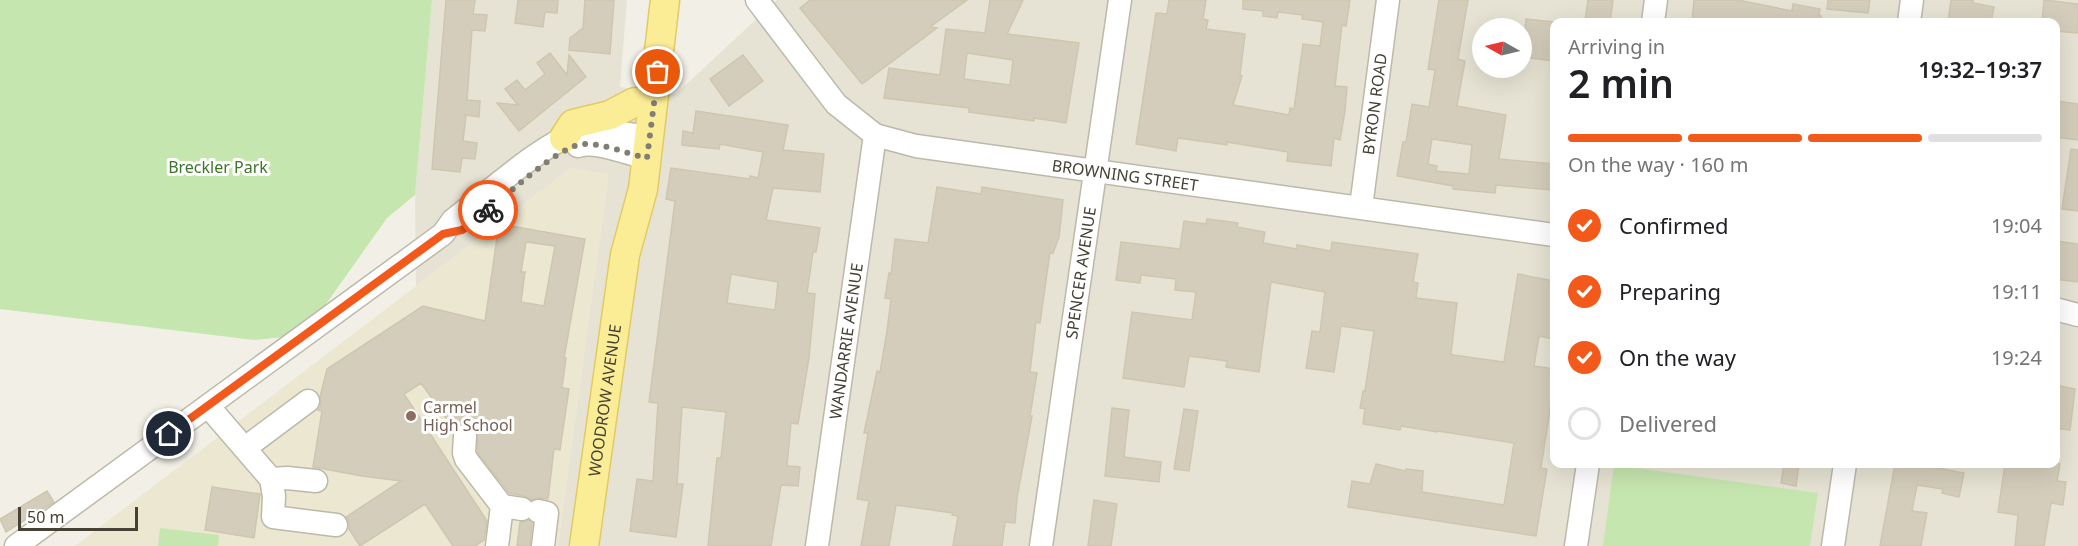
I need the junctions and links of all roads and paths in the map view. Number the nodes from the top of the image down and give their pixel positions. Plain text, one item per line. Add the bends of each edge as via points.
1 (757, 0) edge
2 (1120, 0) edge
3 (1388, 0) edge
4 (1656, 0) edge
5 (1912, 0) edge
6 (662, 1) edge
7 (1654, 18) edge
8 (1910, 18) edge
9 (635, 102) junction
10 (875, 135) junction
11 (564, 138) junction
12 (639, 146) junction
13 (1095, 170) junction
14 (1361, 207) junction
15 (443, 234) junction
16 (1550, 234) edge
17 (2078, 304) edge
18 (2060, 306) edge
19 (2060, 309) edge
20 (2078, 315) edge
21 (308, 401) dead end
22 (208, 406) junction
23 (465, 436) dead end
24 (245, 448) junction
25 (1587, 468) edge
26 (1844, 468) edge
27 (271, 479) junction
28 (316, 481) dead end
29 (521, 509) junction
30 (336, 525) dead end
31 (16, 546) edge
32 (497, 546) edge
33 (543, 546) edge
34 (584, 546) edge
35 (817, 546) edge
36 (1041, 546) edge
37 (1576, 546) edge
38 (1833, 546) edge

1 - 10 street, BROWNING STREET via 836,104
2 - 13 street, SPENCER AVENUE
3 - 14 street, BYRON ROAD
4 - 7 street
5 - 8 street
6 - 9 main road, WOODROW AVENUE
6 - 12 main road, WOODROW AVENUE
9 - 11 main road via 610,115 573,124
9 - 12 main road, WOODROW AVENUE
10 - 13 street, BROWNING STREET via 916,146
10 - 35 street, WANDARRIE AVENUE
11 - 12 street via 595,131
11 - 15 street via 453,220
12 - 15 street via 583,144 563,152 462,230
12 - 34 main road, WOODROW AVENUE via 643,189 625,255
13 - 14 street, BROWNING STREET
13 - 36 street, SPENCER AVENUE
14 - 16 street, BROWNING STREET
15 - 22 street
17 - 18 street
19 - 20 street
21 - 24 street
22 - 24 street
22 - 31 street
23 - 29 street via 466,459
24 - 27 street
25 - 37 street
26 - 38 street
27 - 28 street
27 - 30 street via 273,518
29 - 32 street
29 - 33 street via 547,513

